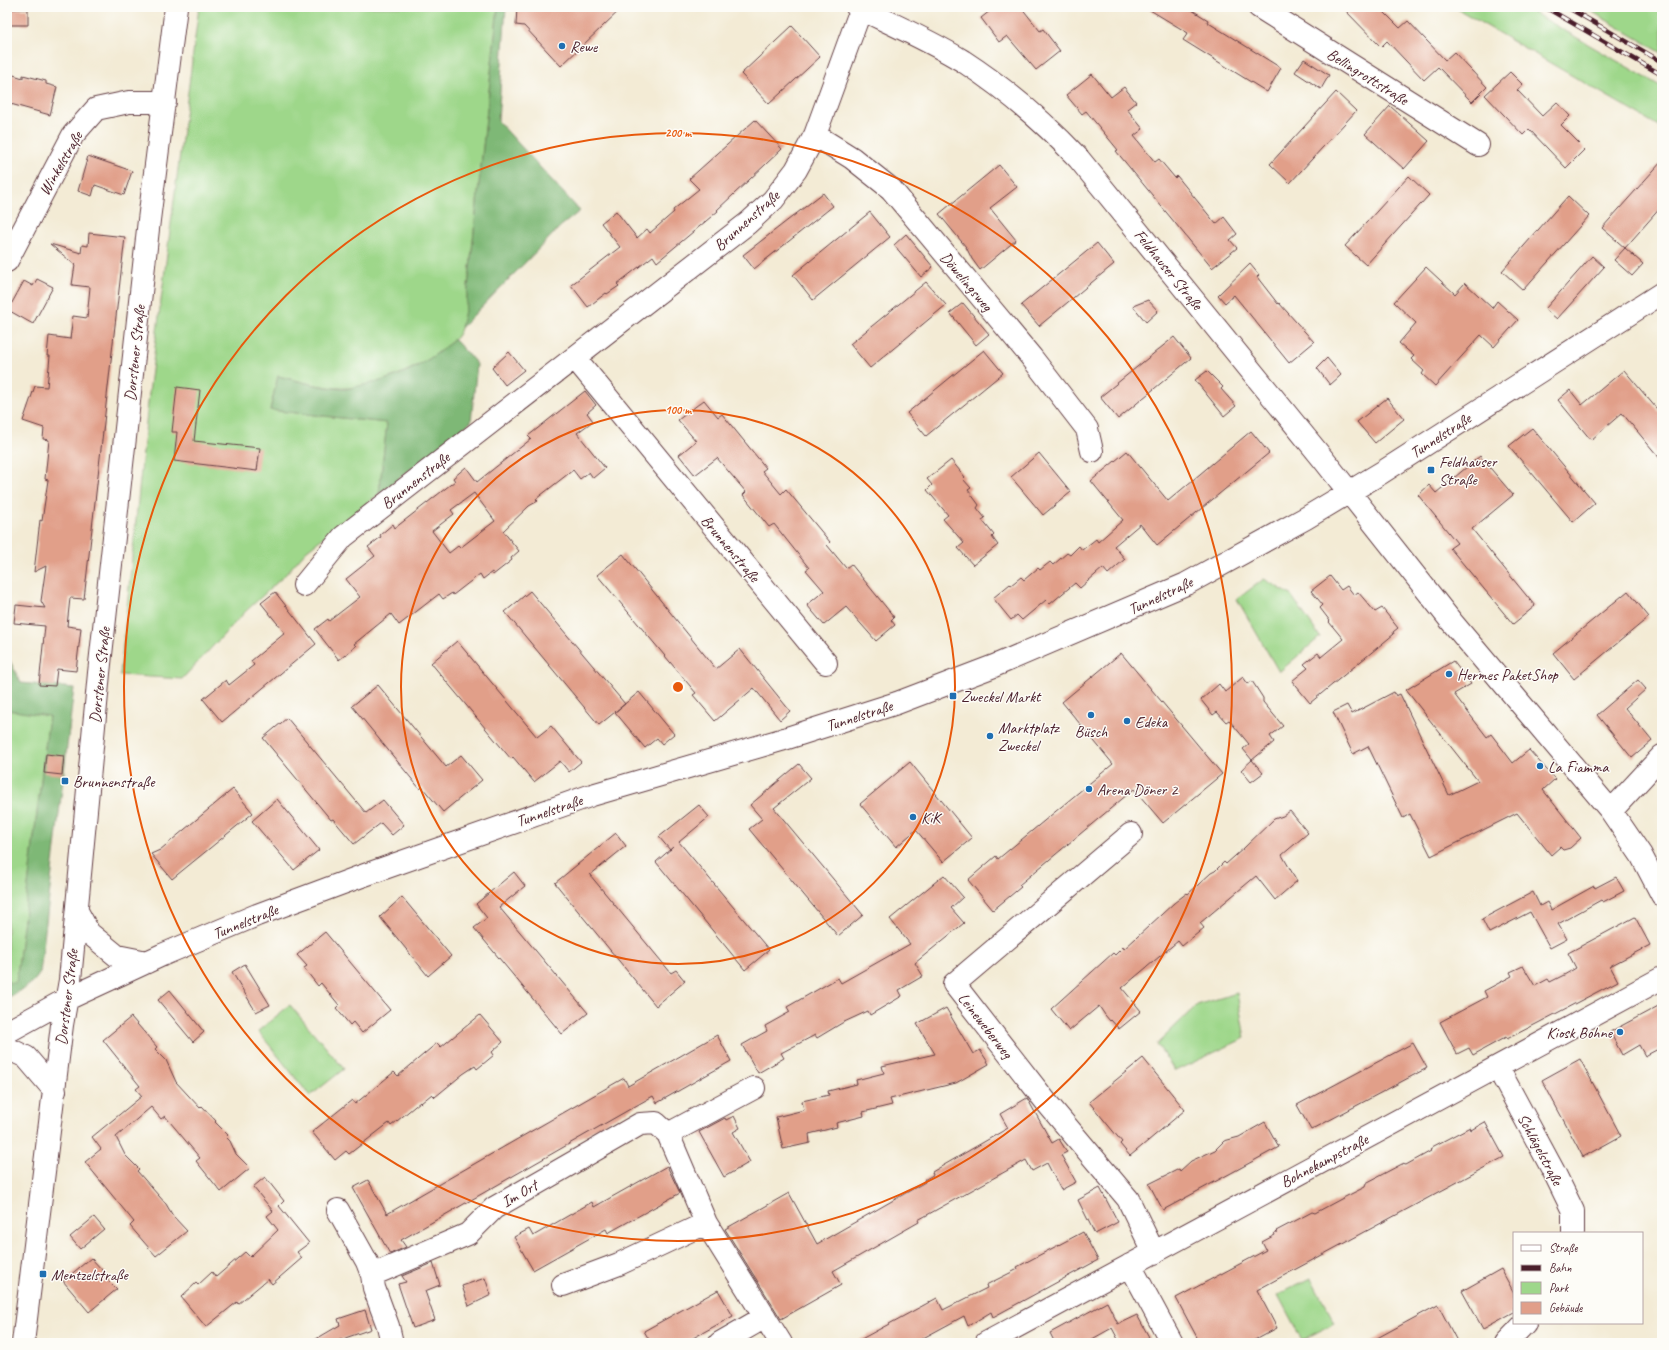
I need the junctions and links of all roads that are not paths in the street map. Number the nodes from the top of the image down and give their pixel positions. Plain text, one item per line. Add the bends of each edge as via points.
1 (176, 7) edge
2 (1259, 7) edge
3 (859, 8) edge
4 (164, 102) junction
5 (814, 135) junction
6 (1478, 145) dead end
7 (7, 261) edge
8 (1662, 293) edge
9 (574, 358) junction
10 (1092, 451) dead end
11 (1349, 492) junction
12 (304, 584) dead end
13 (826, 663) dead end
14 (1662, 756) edge
15 (1611, 811) junction
16 (1131, 834) dead end
17 (1662, 895) edge
18 (77, 911) junction
19 (147, 962) junction
20 (1662, 978) edge
21 (67, 999) junction
22 (7, 1032) edge
23 (7, 1048) edge
24 (1498, 1068) junction
25 (754, 1088) dead end
26 (55, 1091) junction
27 (668, 1134) junction
28 (338, 1210) dead end
29 (706, 1223) junction
30 (1573, 1232) edge
31 (1154, 1253) junction
32 (1130, 1265) junction
33 (372, 1275) junction
34 (563, 1285) dead end
35 (765, 1318) junction
36 (1524, 1324) edge
37 (23, 1343) edge
38 (392, 1343) edge
39 (720, 1343) edge
40 (780, 1343) edge
41 (986, 1343) edge
42 (1172, 1343) edge
43 (1506, 1343) edge

1 - 4 street, Dorstener Straße
2 - 6 street, Bellingrottstraße
3 - 5 street, Brunnenstraße
3 - 11 street, Feldhauser Straße via 962,61 1014,98 1058,138 1079,159 1146,239
4 - 7 street, Winkelstraße via 129,102 96,109 74,135
4 - 18 street, Dorstener Straße via 148,220 99,674
5 - 9 street, Brunnenstraße via 796,170 773,200 748,223
5 - 10 street, Döwelingsweg via 852,158 891,189 1088,429
8 - 11 street, Tunnelstraße
9 - 12 street, Brunnenstraße via 343,537
9 - 13 street, Brunnenstraße
11 - 15 street, Feldhauser Straße via 1451,621
11 - 19 street, Tunnelstraße via 1186,584 994,666 897,703 620,786 500,827 257,915
14 - 15 street
15 - 17 street, Feldhauser Straße via 1641,855
16 - 31 street, Leineweberweg via 954,984 1047,1103 1128,1199
18 - 19 street via 89,933 117,956
18 - 21 street, Dorstener Straße
19 - 21 street, Tunnelstraße
20 - 24 street, Bohnekampstraße
21 - 22 street, Tunnelstraße
21 - 26 street, Dorstener Straße
23 - 26 street via 26,1057
24 - 30 street, Schlägelstraße via 1573,1211
24 - 31 street, Bohnekampstraße
25 - 27 street
26 - 37 street, Dorstener Straße
27 - 29 street
27 - 33 street, Im Ort via 656,1123 640,1124 494,1208 468,1234
28 - 33 street
29 - 34 street via 619,1264
29 - 35 street
31 - 32 street, Bohnekampstraße
32 - 41 street, Bohnekampstraße
32 - 42 street
33 - 38 street
35 - 39 street
35 - 40 street
36 - 43 street

